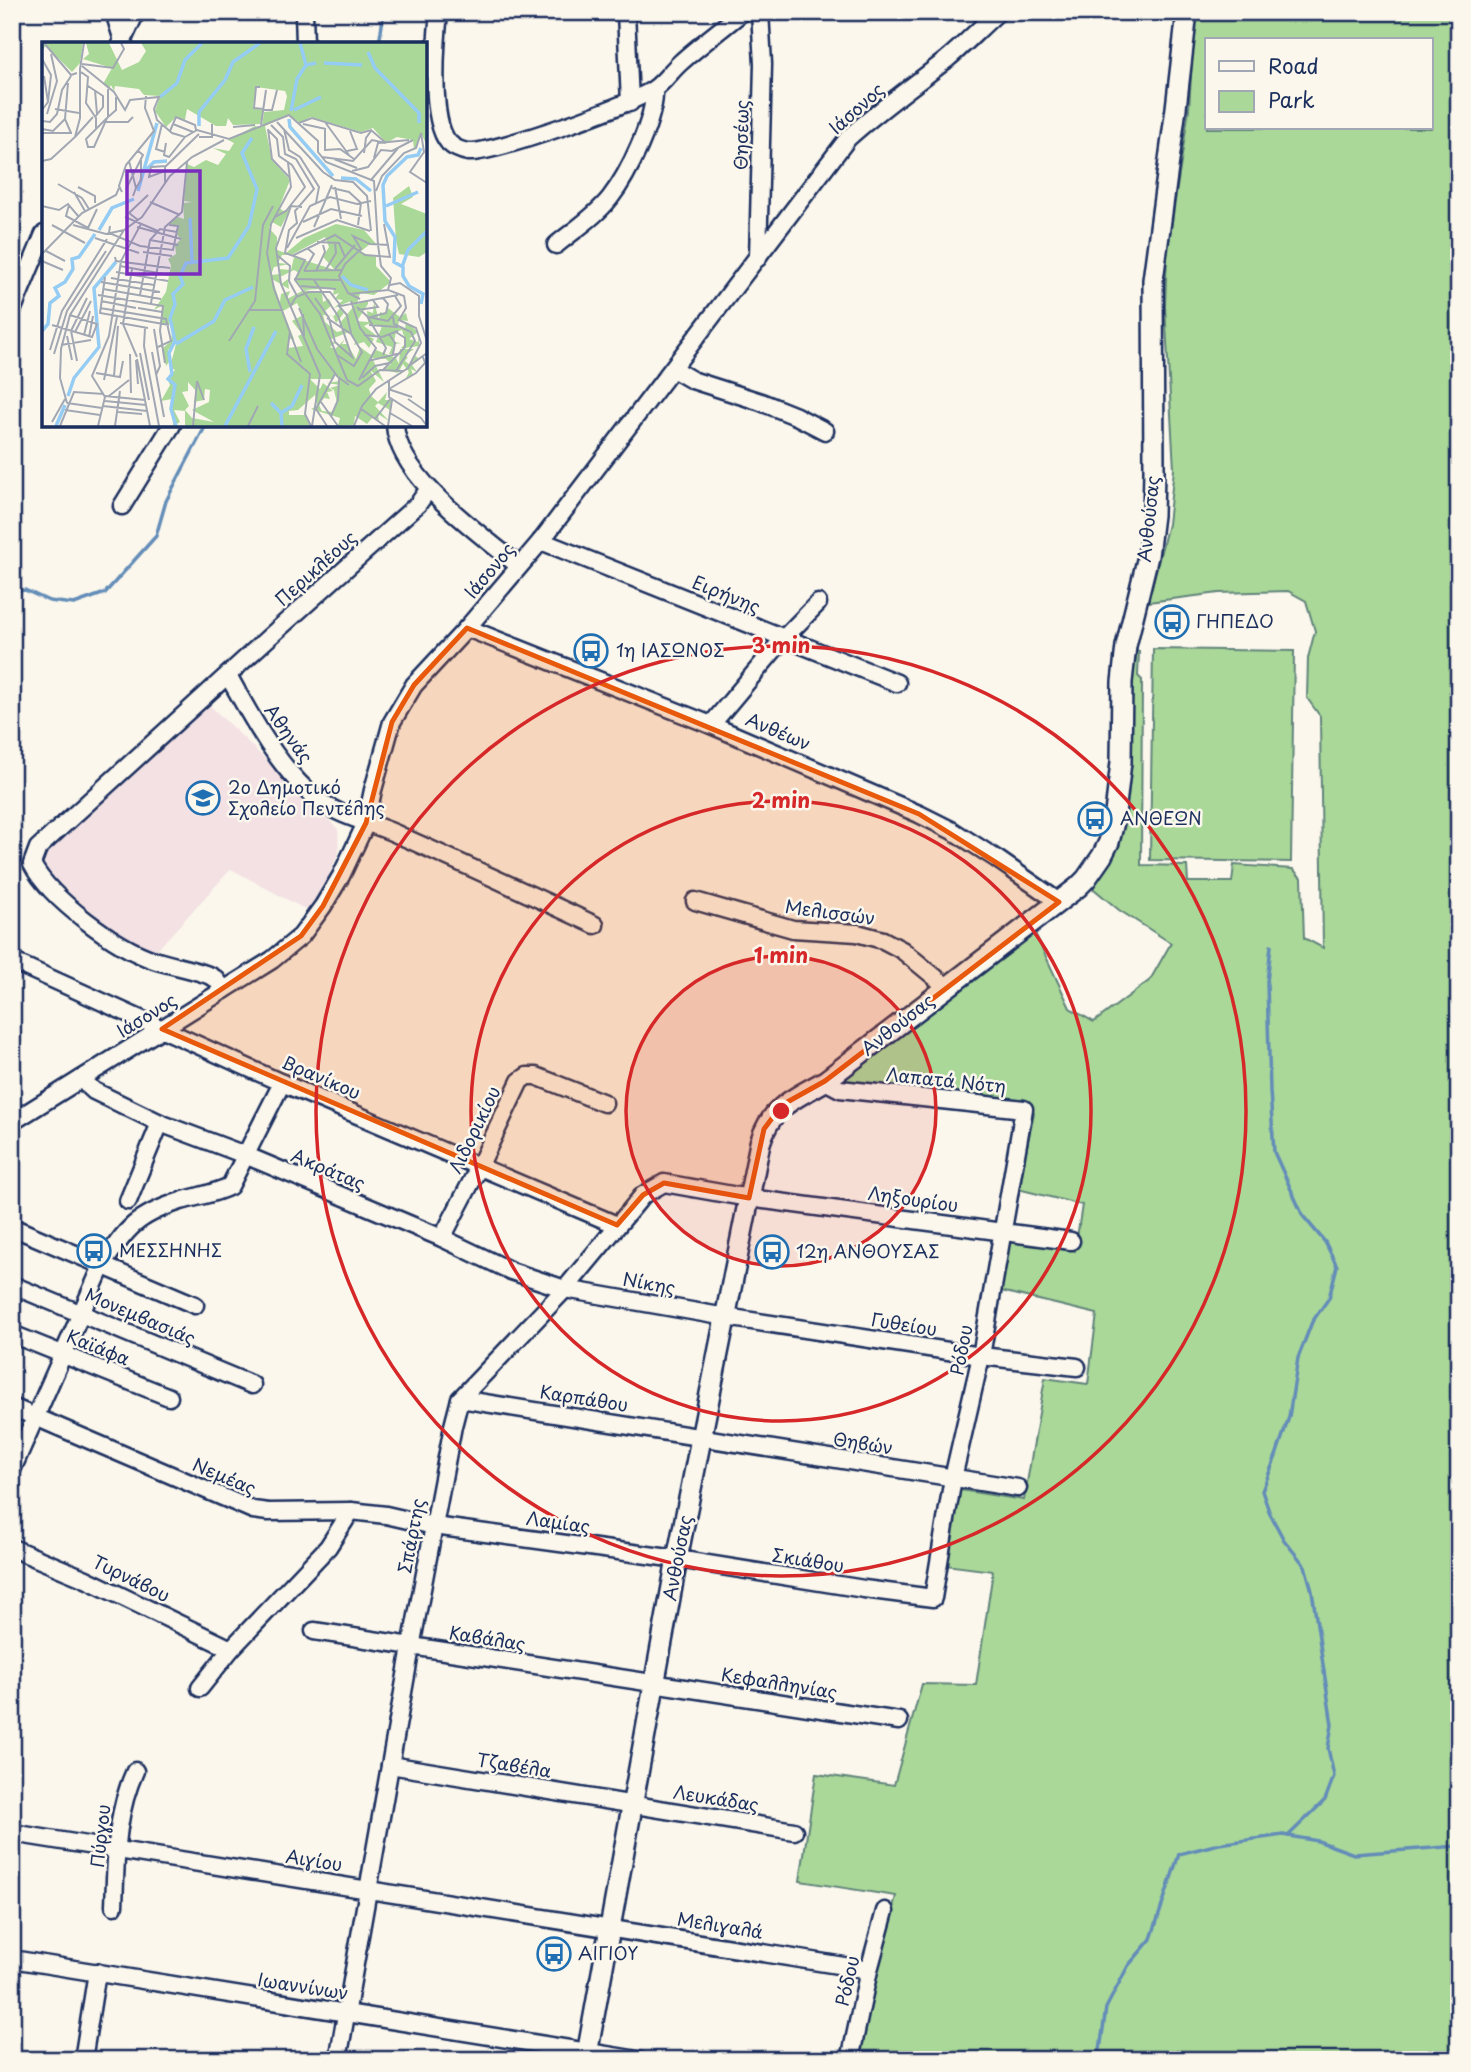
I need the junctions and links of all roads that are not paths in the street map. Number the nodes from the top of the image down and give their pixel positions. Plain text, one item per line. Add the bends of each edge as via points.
1 (114, 12) edge
2 (136, 12) edge
3 (304, 12) edge
4 (439, 12) edge
5 (626, 12) edge
6 (742, 12) edge
7 (760, 12) edge
8 (998, 12) edge
9 (1187, 12) edge
10 (123, 42) edge
11 (305, 42) edge
12 (654, 89) junction
13 (630, 103) junction
14 (42, 239) edge
15 (556, 245) dead end
16 (758, 258) junction
17 (12, 312) edge
18 (673, 369) junction
19 (171, 427) edge
20 (395, 427) edge
21 (825, 431) dead end
22 (428, 490) junction
23 (122, 506) dead end
24 (541, 541) junction
25 (519, 566) junction
26 (818, 603) dead end
27 (467, 628) junction
28 (783, 639) junction
29 (228, 675) junction
30 (897, 683) dead end
31 (711, 724) junction
32 (366, 823) junction
33 (695, 901) dead end
34 (1059, 902) junction
35 (595, 925) dead end
36 (12, 961) edge
37 (947, 987) junction
38 (224, 990) junction
39 (162, 1029) junction
40 (81, 1079) junction
41 (825, 1082) junction
42 (282, 1083) junction
43 (604, 1102) dead end
44 (1024, 1109) joint
45 (12, 1122) edge
46 (160, 1123) junction
47 (245, 1156) junction
48 (479, 1167) junction
49 (749, 1198) junction
50 (128, 1201) dead end
51 (617, 1225) junction
52 (12, 1227) edge
53 (1003, 1232) junction
54 (442, 1238) junction
55 (1071, 1241) dead end
56 (102, 1266) junction
57 (12, 1285) edge
58 (565, 1289) junction
59 (195, 1305) dead end
60 (81, 1314) junction
61 (726, 1317) junction
62 (12, 1334) edge
63 (63, 1354) junction
64 (981, 1356) junction
65 (1077, 1367) dead end
66 (252, 1385) dead end
67 (169, 1397) dead end
68 (460, 1399) junction
69 (12, 1408) edge
70 (36, 1417) junction
71 (702, 1438) junction
72 (12, 1470) edge
73 (953, 1478) junction
74 (1018, 1489) dead end
75 (351, 1511) junction
76 (434, 1526) junction
77 (12, 1548) edge
78 (677, 1559) junction
79 (933, 1598) joint
80 (314, 1631) dead end
81 (411, 1647) junction
82 (231, 1649) junction
83 (654, 1684) junction
84 (200, 1688) dead end
85 (899, 1721) dead end
86 (390, 1765) junction
87 (135, 1772) dead end
88 (632, 1805) junction
89 (794, 1830) dead end
90 (12, 1833) edge
91 (116, 1849) junction
92 (368, 1889) junction
93 (114, 1906) dead end
94 (885, 1911) dead end
95 (610, 1928) junction
96 (12, 1959) edge
97 (869, 1970) junction
98 (97, 1972) junction
99 (346, 2014) junction
100 (587, 2056) edge
101 (83, 2060) edge
102 (338, 2060) edge
103 (638, 2060) edge
104 (850, 2060) edge

1 - 10 street
2 - 10 street
3 - 11 street
4 - 13 street via 435,93 441,130 451,145 461,150 483,150
5 - 13 street
6 - 12 street
7 - 16 street, Θησέως
8 - 16 street, Ιάσονος via 848,138
9 - 34 street, Ανθούσας via 1153,280 1153,515 1126,646 1114,822 1094,868
12 - 13 street
12 - 15 street via 648,126 609,200
14 - 17 street
16 - 18 street, Ιάσονος
18 - 21 street
18 - 24 street, Ιάσονος
19 - 23 street
20 - 22 street via 396,438
22 - 25 street
22 - 29 street, Περικλέους
24 - 25 street, Ιάσονος
24 - 28 street, Ειρήνης
25 - 27 street, Ιάσονος
26 - 28 street
27 - 31 street, Ανθέων
27 - 32 street, Ιάσονος via 414,685 392,722
28 - 30 street, Ειρήνης
28 - 31 street
29 - 32 street, Αθηνάς via 286,768 317,799
29 - 38 street, Περικλέους via 38,848 32,864 39,877 82,918 113,939 152,960 211,976
31 - 34 street, Ανθέων via 953,831
32 - 35 street, Αθηνάς
32 - 38 street, Ιάσονος via 323,906 301,936
33 - 37 street, Μελισσών via 793,929 857,933 883,940
34 - 37 street, Ανθούσας
36 - 39 street, Βρανίκου
37 - 41 street, Ανθούσας
38 - 39 street, Ιάσονος
39 - 40 street, Ιάσονος
39 - 42 street, Βρανίκου
40 - 45 street, Ιάσονος
40 - 46 street, Ακράτας via 94,1091
41 - 44 street, Λαπατά Νότη via 840,1089
41 - 49 street, Ανθούσας via 782,1105 772,1116 760,1143
42 - 47 street
42 - 48 street, Βρανίκου
43 - 48 street, Λιδορικίου via 527,1076 520,1081
44 - 53 street, Ρόδου
46 - 47 street, Ακράτας
46 - 50 street
47 - 54 street, Ακράτας
47 - 56 street via 230,1186 135,1222
48 - 51 street, Βρανίκου
48 - 54 street, Λιδορικίου
49 - 51 street, Σπάρτης via 664,1183 643,1195
49 - 53 street, Ληξουρίου
49 - 61 street, Ανθούσας
51 - 58 street, Σπάρτης
52 - 56 street
53 - 55 street, Ληξουρίου
53 - 64 street, Ρόδου
54 - 58 street, Ακράτας via 511,1271
56 - 59 street
56 - 60 street
57 - 60 street, Μονεμβασιάς
58 - 61 street, Νίκης
58 - 68 street, Σπάρτης
60 - 63 street
60 - 66 street, Μονεμβασιάς
61 - 64 street, Γυθείου
61 - 71 street, Ανθούσας
62 - 63 street, Καϊάφα
63 - 67 street, Καϊάφα
63 - 70 street
64 - 65 street, Γυθείου
64 - 73 street, Ρόδου
68 - 71 street, Καρπάθου
68 - 76 street, Σπάρτης
69 - 70 street, Νεμέας
70 - 72 street
70 - 75 street, Νεμέας via 253,1510
71 - 73 street, Θηβών
71 - 78 street, Ανθούσας
73 - 74 street, Θηβών
73 - 79 street, Ρόδου
75 - 76 street, Νεμέας
75 - 82 street via 328,1547
76 - 78 street, Λαμίας
76 - 81 street, Σπάρτης
77 - 82 street, Τυρνάβου
78 - 79 street, Σκιάθου
78 - 83 street, Ανθούσας
80 - 81 street, Καβάλας
81 - 83 street, Καβάλας
81 - 86 street, Σπάρτης
82 - 84 street
83 - 85 street, Κεφαλληνίας
83 - 88 street, Ανθούσας
86 - 88 street, Τζαβέλα
86 - 92 street, Σπάρτης
87 - 91 street, Πύργου via 119,1820
88 - 89 street, Λευκάδας
88 - 95 street, Ανθούσας
90 - 91 street, Αιγίου
91 - 92 street, Αιγίου
91 - 93 street, Πύργου
92 - 95 street, Αιγίου
92 - 99 street, Σπάρτης
94 - 97 street, Ρόδου
95 - 97 street, Μελιγαλά
95 - 100 street, Ανθούσας
96 - 98 street, Ιωαννίνων
97 - 104 street, Ρόδου
98 - 99 street, Ιωαννίνων
98 - 101 street
99 - 100 street, Ιωαννίνων
99 - 102 street, Σπάρτης
100 - 103 street, Ιωαννίνων

